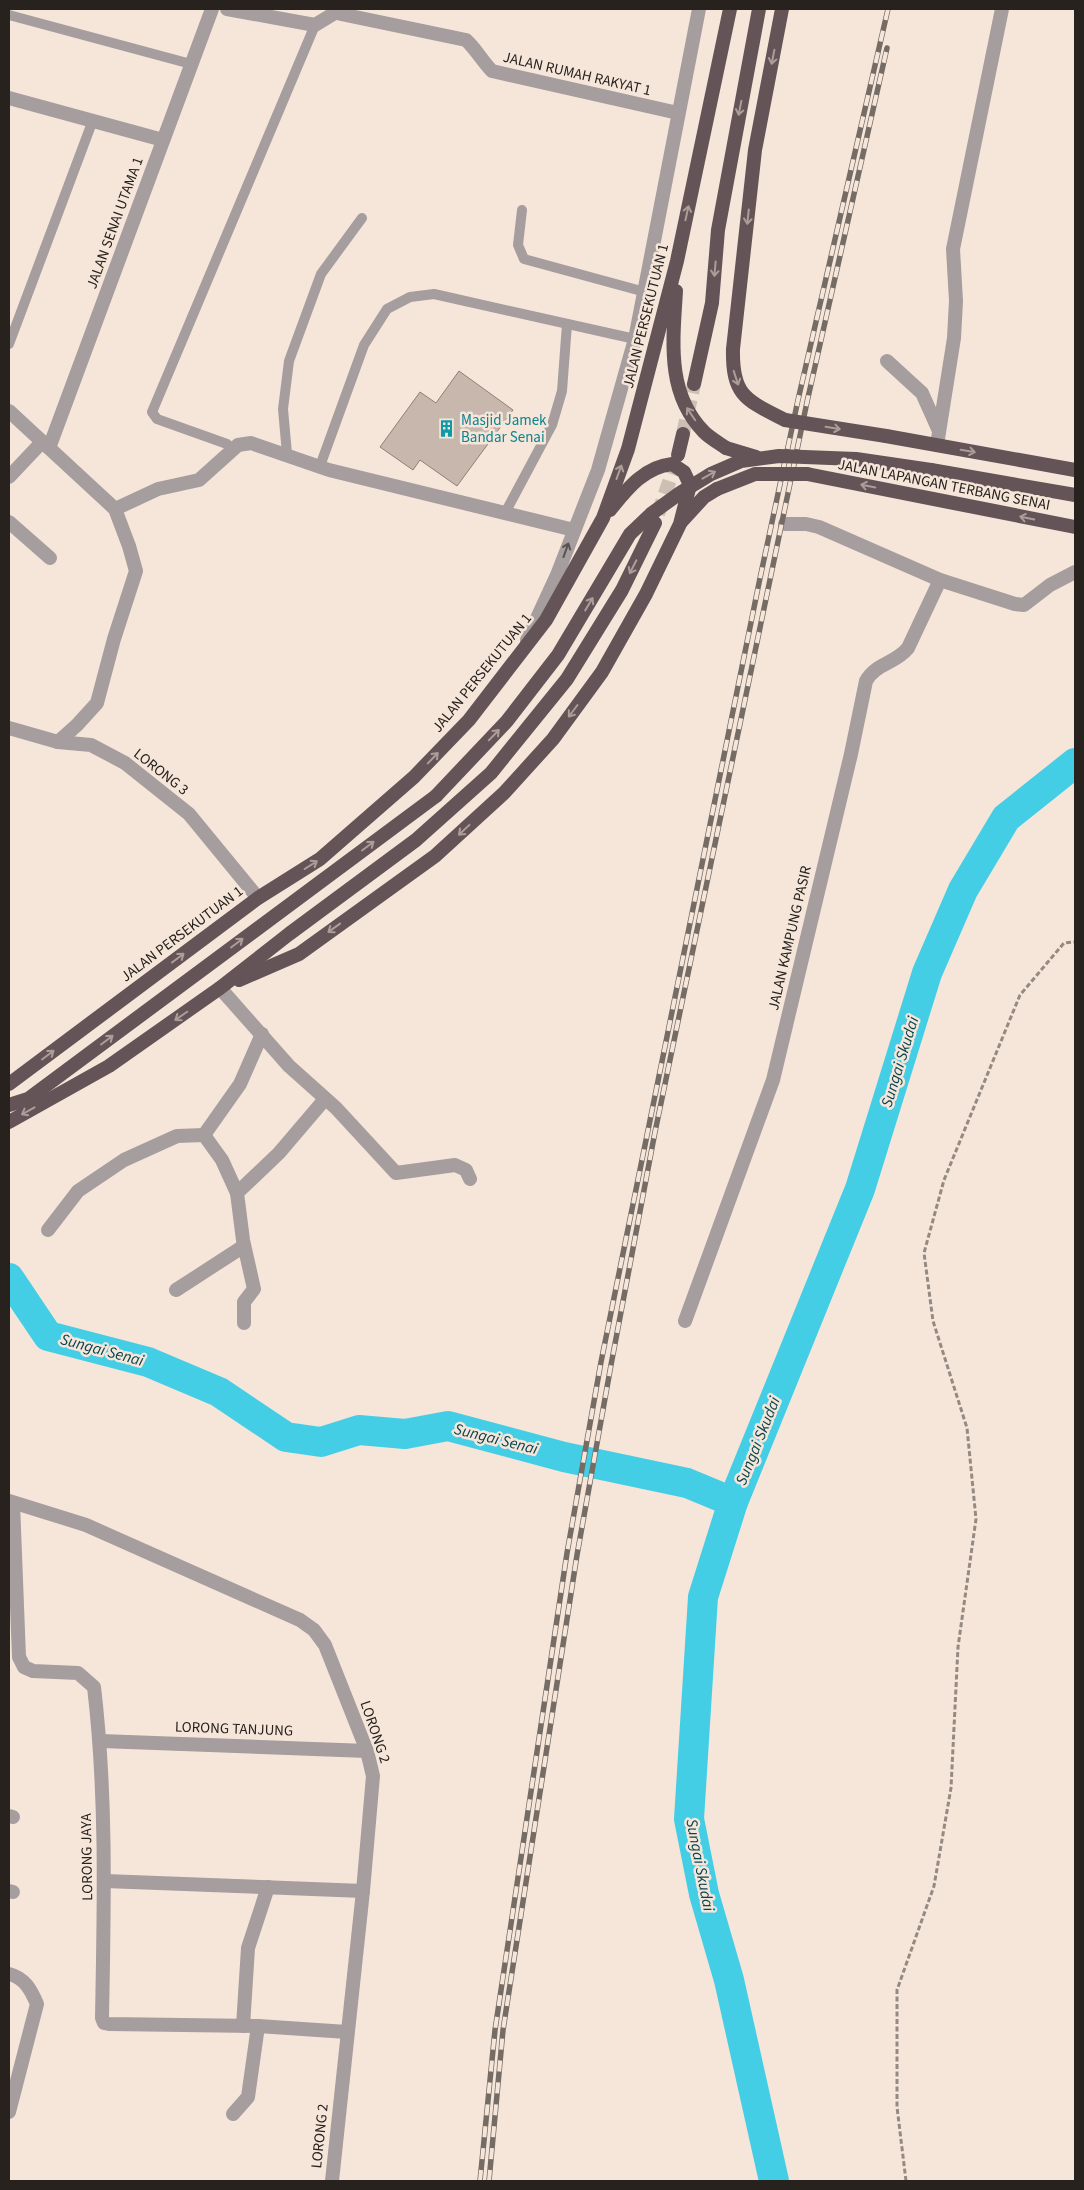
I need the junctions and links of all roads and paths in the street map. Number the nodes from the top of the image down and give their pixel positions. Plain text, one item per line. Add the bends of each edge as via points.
1 (212, 9) edge
2 (228, 9) edge
3 (699, 9) edge
4 (730, 9) edge
5 (759, 9) edge
6 (782, 9) edge
7 (1002, 9) edge
8 (338, 10) edge
9 (9, 15) edge
10 (316, 25) junction
11 (191, 64) junction
12 (9, 98) edge
13 (678, 113) junction
14 (94, 120) junction
15 (163, 140) junction
16 (522, 210) dead end
17 (362, 218) dead end
18 (677, 261) junction
19 (645, 292) junction
20 (567, 324) junction
21 (635, 339) junction
22 (9, 344) edge
23 (887, 361) dead end
24 (694, 384) tunnel mouth
25 (9, 411) edge
26 (939, 431) junction
27 (683, 434) tunnel mouth
28 (46, 445) junction
29 (937, 445) junction
30 (233, 449) junction
31 (287, 454) junction
32 (678, 455) tunnel mouth
33 (320, 466) junction
34 (1075, 470) edge
35 (806, 474) junction
36 (9, 477) edge
37 (1075, 495) edge
38 (115, 509) junction
39 (506, 513) junction
40 (603, 518) junction
41 (9, 522) edge
42 (655, 523) tunnel mouth
43 (680, 524) junction
44 (785, 524) dead end
45 (1075, 527) edge
46 (574, 530) junction
47 (50, 558) dead end
48 (1075, 572) edge
49 (940, 580) junction
50 (518, 658) junction
51 (9, 728) edge
52 (58, 742) junction
53 (258, 898) junction
54 (1075, 942) edge
55 (220, 988) junction
56 (262, 1034) junction
57 (9, 1084) edge
58 (325, 1099) junction
59 (9, 1106) edge
60 (9, 1122) edge
61 (204, 1135) junction
62 (470, 1179) dead end
63 (238, 1193) junction
64 (48, 1230) dead end
65 (244, 1246) junction
66 (176, 1290) dead end
67 (684, 1321) dead end
68 (244, 1323) dead end
69 (11, 1502) edge
70 (100, 1741) junction
71 (367, 1751) junction
72 (105, 1881) junction
73 (268, 1887) junction
74 (363, 1891) junction
75 (9, 1974) edge
76 (243, 2026) junction
77 (258, 2026) junction
78 (348, 2032) junction
79 (9, 2112) edge
80 (233, 2114) dead end
81 (332, 2181) edge
82 (906, 2181) edge

1 - 11 street, JALAN SENAI UTAMA 1
2 - 10 street
3 - 13 street
18 -> 4 highway, JALAN PERSEKUTUAN 1
5 -> 24 highway via 718,230 712,303
6 -> 29 highway, bridge via 755,150 733,372 739,388 754,404 785,420
7 - 26 street via 953,249 954,338
8 - 10 street
8 - 13 street, JALAN RUMAH RAKYAT 1 via 341,14 466,40 492,71
9 - 11 lane
10 - 30 lane via 152,412 157,418
11 - 15 street, JALAN SENAI UTAMA 1
12 - 14 street
13 - 19 street
14 - 15 street
14 - 22 lane
15 - 28 street, JALAN SENAI UTAMA 1
16 - 19 lane via 518,245 524,259
17 - 31 lane via 321,274 289,361 283,409
35 -> 18 highway, bridge via 726,448 704,432 688,410 676,383 672,353
40 -> 18 highway, JALAN PERSEKUTUAN 1 via 628,449
19 - 21 street
20 - 21 lane
20 - 33 lane via 434,294 410,297 387,309 364,345
20 - 39 lane via 562,391 552,425
21 - 46 street via 598,470
23 - 26 street via 922,393
25 - 28 street
26 - 29 street
27 - 32 highway
28 - 36 street
28 - 38 street
29 -> 34 highway
30 - 31 street via 251,443
30 - 38 street via 199,480 158,489
31 - 33 street
33 - 39 street
35 - 43 highway, bridge via 756,474 717,489 704,497
45 -> 35 highway, JALAN LAPANGAN TERBANG SENAI
59 -> 37 highway, bridge via 28,1099 436,796 507,721 558,655 630,534 651,514 711,474 741,461 779,456 856,459
38 - 52 street via 136,571 97,703
39 - 46 street
40 - 43 highway via 629,486 659,466 672,464 684,472 690,485
40 - 50 highway, JALAN PERSEKUTUAN 1 via 546,620
41 - 47 street
42 -> 55 highway via 622,590 567,679 491,774 416,840
43 -> 55 highway via 646,594 602,672 553,739 504,793 435,856 299,954
44 - 49 street via 819,527
50 -> 46 street
48 - 49 street via 1050,585 1024,605
49 - 67 street, JALAN KAMPUNG PASIR via 908,648 901,656 872,671 866,681 773,1080
53 -> 50 highway, JALAN PERSEKUTUAN 1 via 320,859 414,777 469,720
51 - 52 street, LORONG 3
52 - 53 street, LORONG 3 via 92,745 125,763 188,814
57 -> 53 highway, JALAN PERSEKUTUAN 1
54 - 82 path via 1064,943 1020,995 944,1180 924,1253 933,1321 967,1428 976,1519 958,1647 951,1788 934,1886 897,1990 896,2107
55 - 56 street
55 -> 60 highway via 109,1066
56 - 58 street via 289,1066
56 - 61 street via 240,1084
58 - 62 street via 396,1173 455,1165 466,1170
58 - 63 street
61 - 63 street via 222,1160
61 - 64 street via 177,1136 124,1160 78,1191
63 - 65 street
65 - 66 street
65 - 68 street via 254,1289 244,1302
69 - 70 street, LORONG JAYA via 19,1657 24,1667 33,1671 78,1673 94,1687
69 - 71 street, LORONG 2 via 86,1525 300,1620 314,1630 325,1645
70 - 71 street, LORONG TANJUNG
70 - 72 street, LORONG JAYA
71 - 74 street, LORONG 2 via 373,1776
72 - 73 street
72 - 76 street, LORONG JAYA via 104,2023
73 - 74 street
73 - 76 street via 248,1948
74 - 78 street, LORONG 2
75 - 79 street via 30,1987 37,2004
76 - 77 street, LORONG JAYA
77 - 78 street, LORONG JAYA
77 - 80 street via 248,2096
78 - 81 street, LORONG 2

